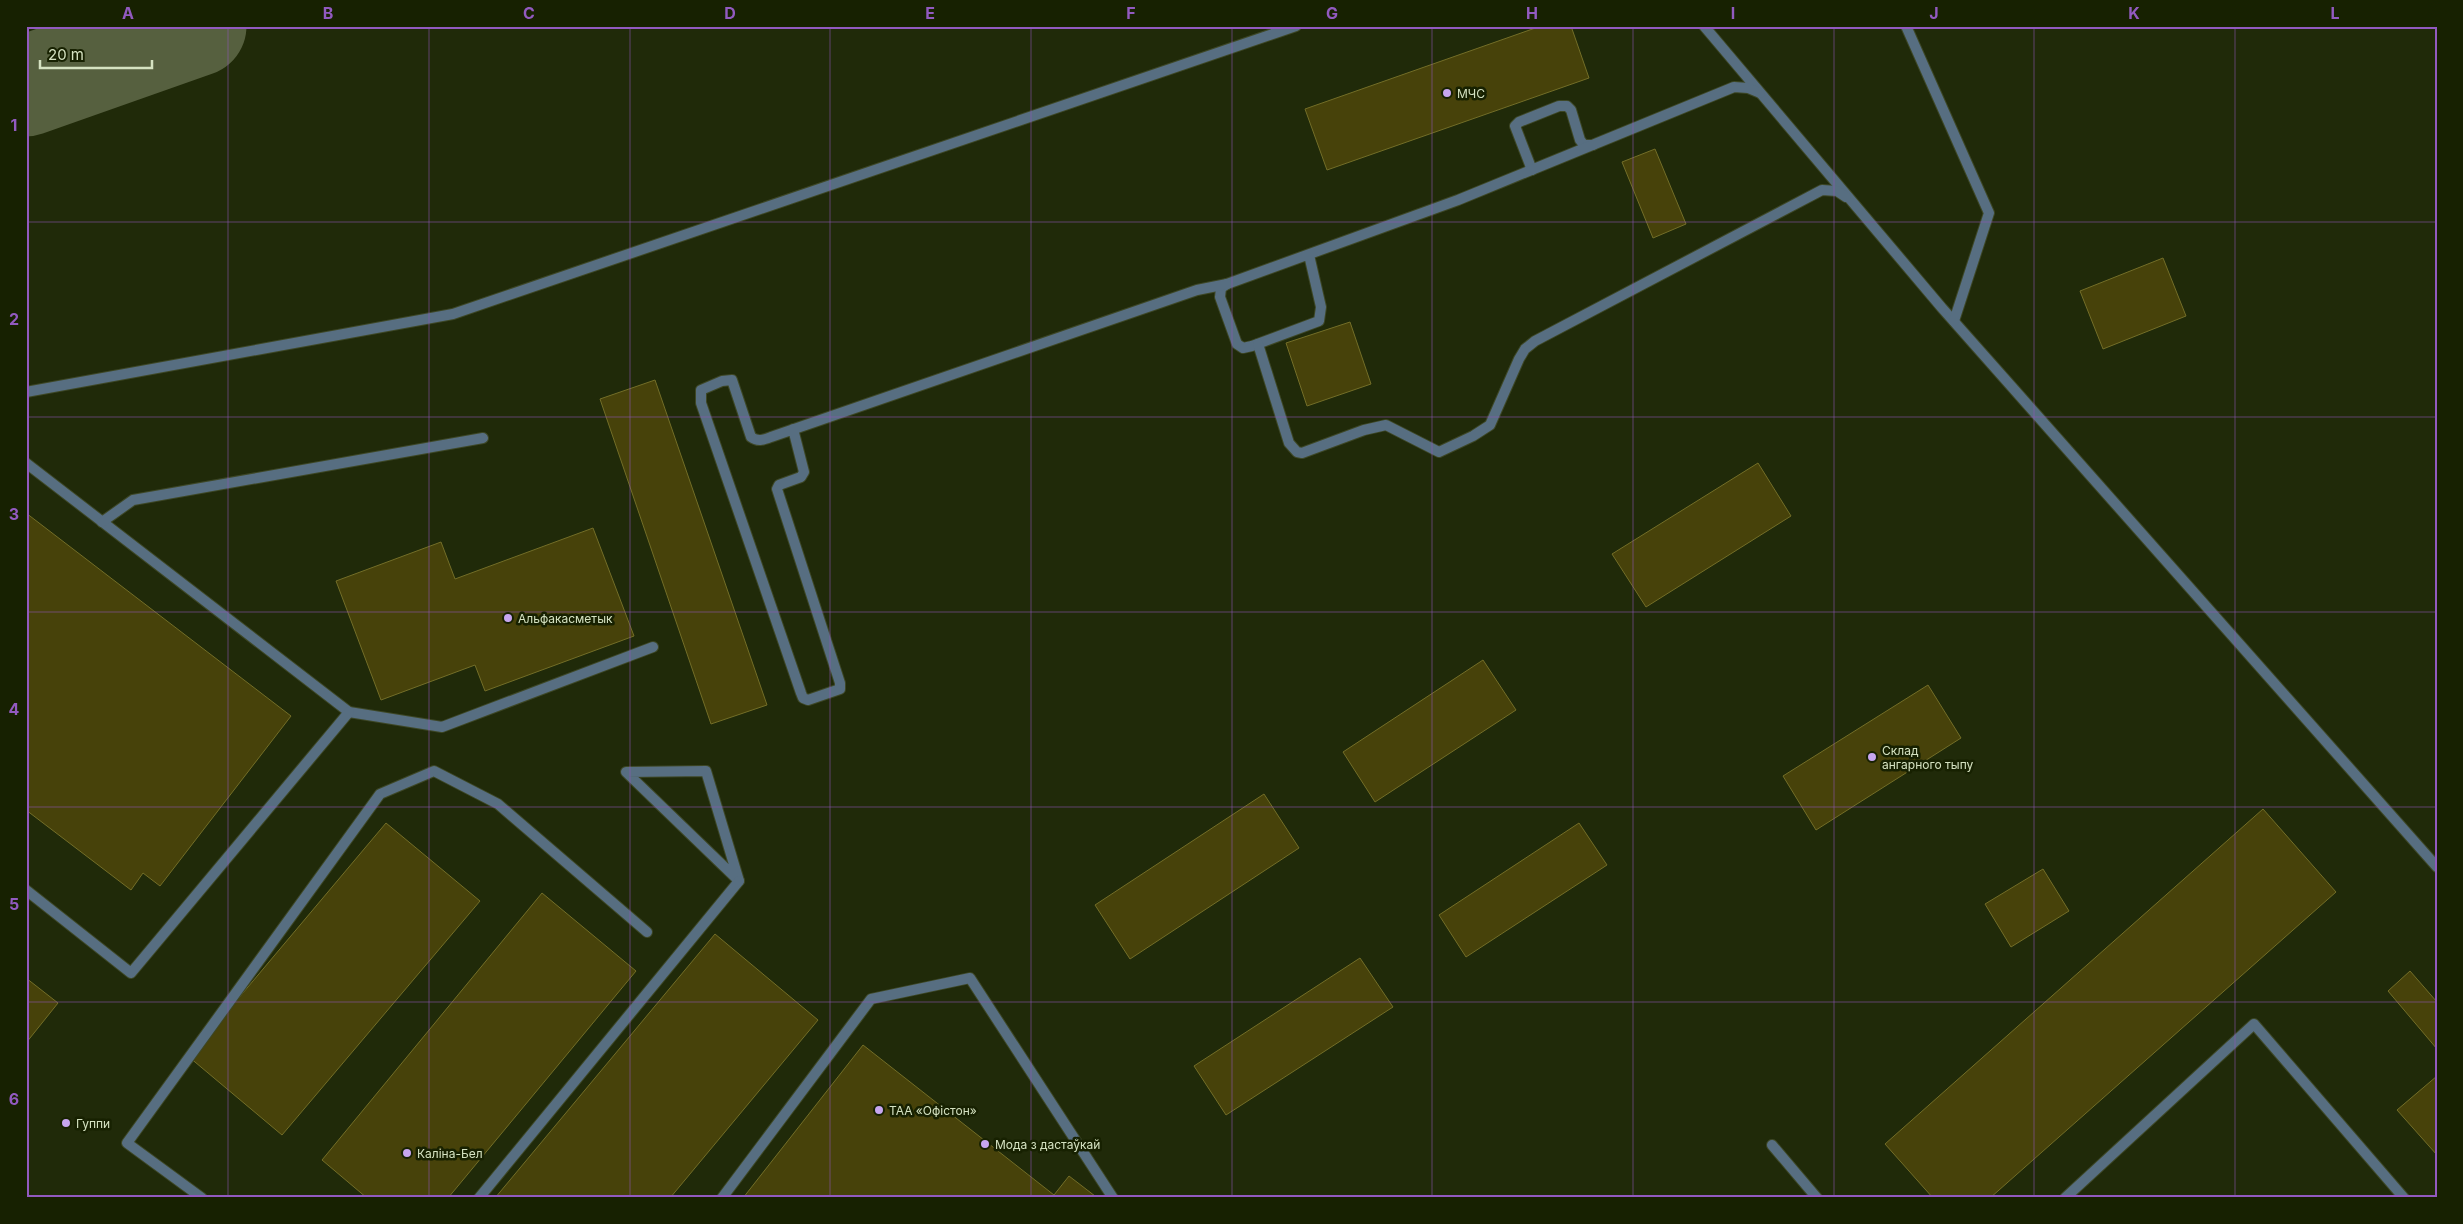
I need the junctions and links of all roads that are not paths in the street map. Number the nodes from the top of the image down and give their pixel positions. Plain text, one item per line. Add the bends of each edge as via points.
1 (1296, 26) edge
2 (1704, 26) edge
3 (1906, 26) edge
4 (1761, 93) junction
5 (1593, 145) junction
6 (1532, 170) junction
7 (1850, 198) junction
8 (1309, 255) junction
9 (1227, 284) junction
10 (1954, 321) junction
11 (1258, 344) junction
12 (26, 392) edge
13 (793, 429) junction
14 (483, 438) dead end
15 (26, 463) edge
16 (102, 522) junction
17 (653, 647) dead end
18 (348, 712) junction
19 (2437, 867) edge
20 (739, 881) junction
21 (26, 890) edge
22 (647, 932) dead end
23 (1772, 1145) dead end
24 (202, 1198) edge
25 (479, 1198) edge
26 (722, 1198) edge
27 (1112, 1198) edge
28 (1816, 1198) edge
29 (2065, 1198) edge
30 (2404, 1198) edge

1 - 12 lane via 453,314
2 - 4 lane
3 - 10 lane via 1989,213
4 - 5 lane via 1734,87
4 - 7 lane
5 - 6 lane
5 - 6 lane via 1584,145 1580,140 1567,106 1559,106 1519,122 1515,126 1517,134
6 - 8 lane
7 - 10 lane
7 - 11 lane via 1837,191 1822,190 1535,341 1525,349 1490,425 1439,452 1386,425 1297,452 1289,443
8 - 9 lane
8 - 11 lane via 1321,316 1313,324
9 - 11 lane via 1221,288 1220,297 1234,338 1243,348
9 - 13 lane via 1197,290
10 - 19 lane
13 - 13 lane via 755,440 751,437 732,380 701,390 701,403 801,693 808,700 840,689 840,683 777,489 779,484 801,477 804,472
14 - 16 lane via 133,500
15 - 16 lane
16 - 18 lane
17 - 18 lane via 442,727
18 - 21 lane via 131,973
20 - 20 lane via 706,770 626,772 732,874
20 - 25 lane
22 - 24 lane via 498,804 434,771 380,794 126,1144
23 - 28 lane
26 - 27 lane via 871,999 970,978
29 - 30 lane via 2254,1024

